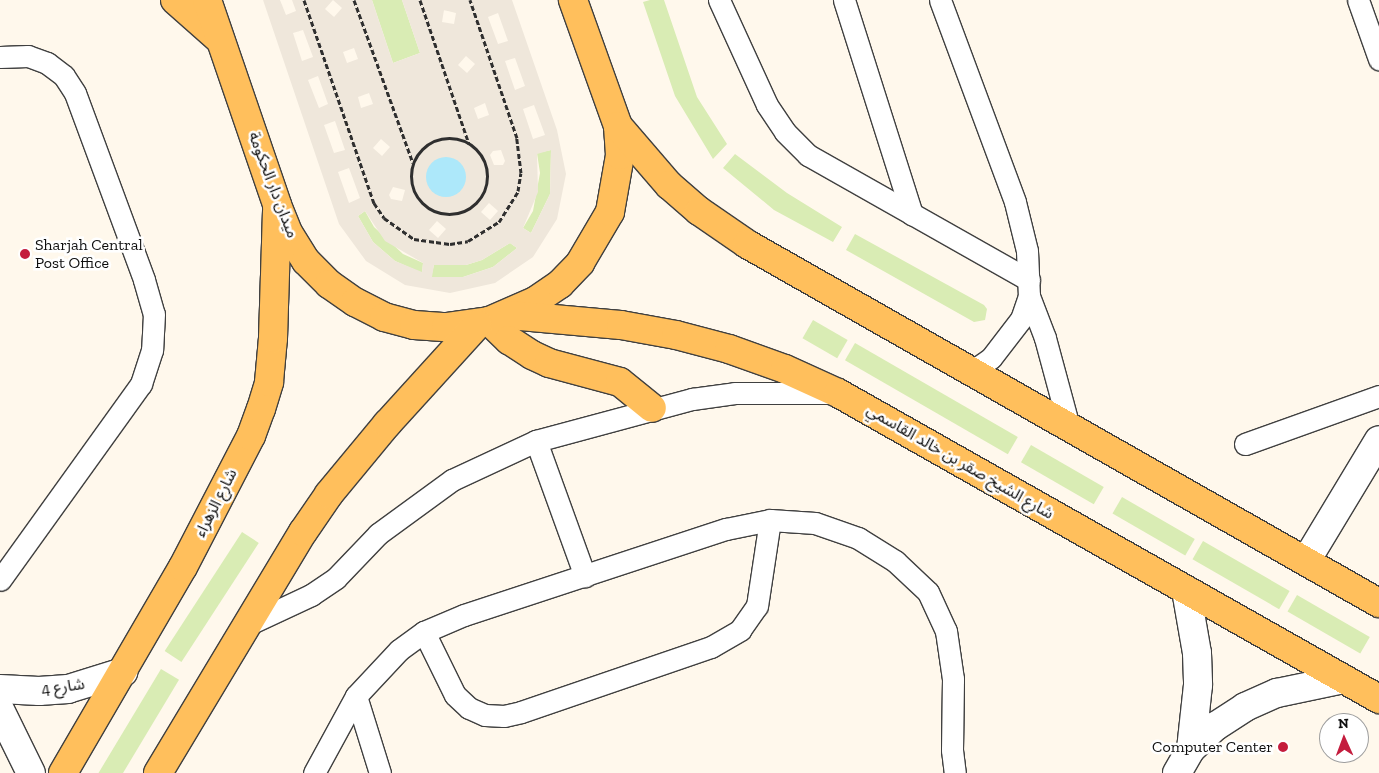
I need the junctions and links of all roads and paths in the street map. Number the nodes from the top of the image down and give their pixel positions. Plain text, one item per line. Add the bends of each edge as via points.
1 (175, 0) edge
2 (207, 0) edge
3 (304, 0) edge
4 (354, 0) edge
5 (420, 0) edge
6 (470, 0) edge
7 (573, 0) edge
8 (719, 0) edge
9 (844, 0) edge
10 (940, 0) edge
11 (1358, 0) edge
12 (221, 41) junction
13 (0, 57) edge
14 (1379, 59) edge
15 (618, 126) junction
16 (469, 144) junction
17 (413, 163) junction
18 (277, 204) junction
19 (912, 215) junction
20 (1029, 288) junction
21 (492, 320) junction
22 (972, 372) junction
23 (838, 393) junction
24 (1379, 396) edge
25 (652, 408) junction
26 (1069, 427) junction
27 (1379, 440) edge
28 (536, 441) junction
29 (1245, 444) dead end
30 (770, 520) junction
31 (1306, 561) junction
32 (585, 576) junction
33 (0, 580) edge
34 (1186, 590) junction
35 (1379, 603) edge
36 (247, 625) junction
37 (424, 632) junction
38 (123, 672) junction
39 (1344, 679) junction
40 (0, 689) edge
41 (356, 696) junction
42 (1379, 699) edge
43 (0, 710) edge
44 (1190, 749) junction
45 (31, 773) edge
46 (63, 773) edge
47 (158, 773) edge
48 (314, 773) edge
49 (380, 773) edge
50 (954, 773) edge
51 (1177, 773) edge

1 - 12 main road
2 - 12 main road, ميدان دار الحكومة
3 - 6 path via 374,203 384,218 414,239 450,244 468,240 499,222 518,191 521,174 517,138
4 - 17 path
5 - 16 path
7 - 15 main road, ميدان دار الحكومة
8 - 19 lane via 767,105 785,132 808,155 835,173
9 - 19 lane
10 - 20 lane via 1015,202 1027,251
11 - 14 lane
12 - 18 main road, ميدان دار الحكومة
13 - 33 lane via 28,56 47,63 64,76 75,94 154,314 152,350 141,384
15 - 21 main road, ميدان دار الحكومة via 617,184 610,212 597,239 560,284
15 - 22 main road via 670,185 722,228
16 - 17 path via 456,139 430,143
16 - 17 path via 484,163 486,186 473,206 462,212 450,214 427,207 413,188
18 - 21 main road, ميدان دار الحكومة via 289,234 306,261 329,284 355,302 384,316 414,325 446,327
18 - 38 main road, شارع الزهراء via 269,382 261,409 211,514
19 - 20 lane
20 - 22 lane via 1021,319 1008,340 992,358
20 - 26 lane
21 - 23 main road, شارع الشيخ صقر بن خالد القاسمي via 621,325 676,335 730,349
21 - 25 main road via 509,340 532,355 549,363 620,382
21 - 36 main road via 387,424 329,494
22 - 26 main road
23 - 25 lane via 735,393
23 - 34 main road, شارع الشيخ صقر بن خالد القاسمي
24 - 29 lane
25 - 28 lane
26 - 31 main road
27 - 31 street
28 - 32 lane
28 - 36 lane via 452,480 378,534 336,578 311,595
30 - 32 lane via 726,529
30 - 37 lane via 757,606 740,630 710,647 521,712 504,716 486,715 469,708 455,695
30 - 50 lane via 815,522 858,538 895,561 928,592 948,641 953,679
31 - 35 main road
32 - 37 lane via 464,614
34 - 39 main road, شارع الشيخ صقر بن خالد القاسمي
34 - 44 street via 1193,621 1198,677
36 - 47 main road
37 - 41 lane via 398,650
38 - 40 street, شارع 4 via 68,689 39,692
38 - 46 main road, شارع الزهراء
39 - 42 main road, شارع الشيخ صقر بن خالد القاسمي
39 - 44 street via 1276,693 1216,726
41 - 48 lane
41 - 49 lane
43 - 45 street
44 - 51 street

